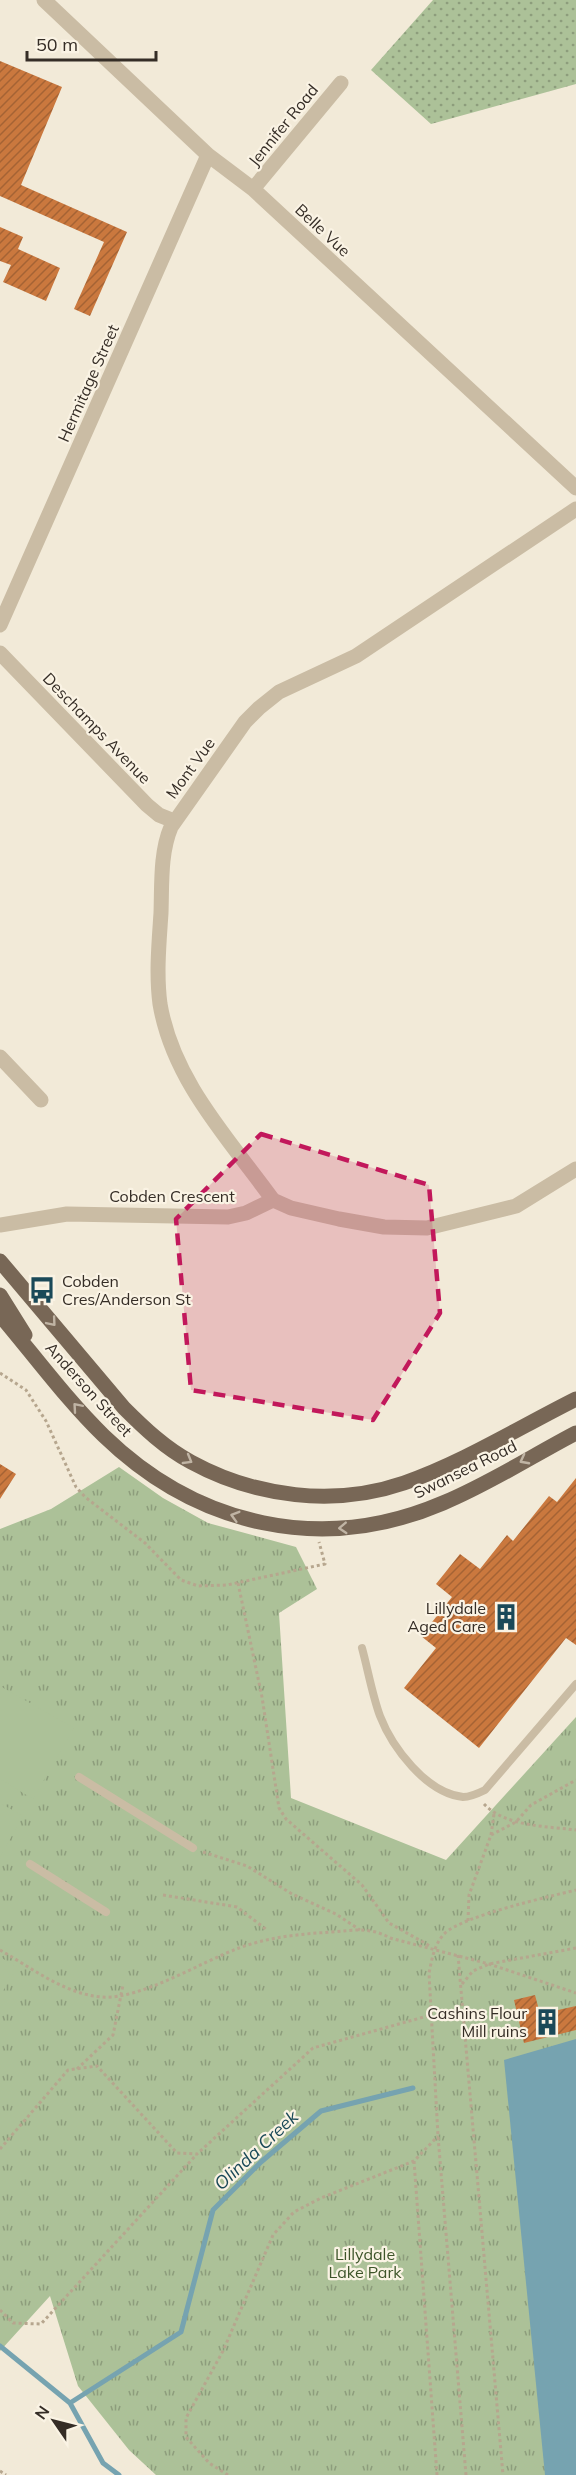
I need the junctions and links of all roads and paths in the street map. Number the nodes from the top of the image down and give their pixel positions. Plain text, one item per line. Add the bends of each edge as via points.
1 (44, 0) edge
2 (341, 83) dead end
3 (208, 155) junction
4 (254, 189) junction
5 (576, 488) edge
6 (576, 508) edge
7 (0, 625) edge
8 (0, 653) edge
9 (174, 821) junction
10 (0, 1057) edge
11 (41, 1100) dead end
12 (576, 1170) edge
13 (273, 1200) junction
14 (0, 1225) edge
15 (0, 1261) edge
16 (0, 1295) edge
17 (0, 1315) edge
18 (39, 1362) junction
19 (0, 1373) edge
20 (576, 1399) edge
21 (576, 1433) edge
22 (312, 1496) joint
23 (292, 1528) joint
24 (315, 1529) junction
25 (238, 1583) junction
26 (362, 1648) dead end
27 (576, 1684) edge
28 (79, 1777) dead end
29 (576, 1780) edge
30 (474, 1794) junction
31 (494, 1814) junction
32 (516, 1822) junction
33 (576, 1830) edge
34 (491, 1835) junction
35 (193, 1848) joint
36 (30, 1864) dead end
37 (576, 1890) edge
38 (163, 1895) dead end
39 (106, 1912) dead end
40 (468, 1921) junction
41 (267, 1930) dead end
42 (360, 1931) junction
43 (435, 1948) junction
44 (576, 1948) edge
45 (0, 1950) edge
46 (458, 1955) junction
47 (489, 1964) junction
48 (123, 1985) dead end
49 (461, 1985) junction
50 (576, 1993) edge
51 (120, 1996) junction
52 (431, 2015) junction
53 (77, 2069) junction
54 (438, 2136) junction
55 (0, 2149) edge
56 (197, 2154) junction
57 (414, 2161) junction
58 (0, 2310) edge
59 (0, 2471) edge
60 (6, 2475) edge
61 (228, 2475) edge
62 (437, 2475) edge
63 (466, 2475) edge
64 (503, 2475) edge

1 - 3 street, Belle Vue
2 - 4 street, Jennifer Road
3 - 4 street, Belle Vue
3 - 7 street, Hermitage Street
4 - 5 street, Belle Vue
6 - 9 street, Mont Vue via 356,656 279,692 245,722
8 - 9 street, Deschamps Avenue via 147,805
9 - 13 street, Mont Vue via 166,841 159,942 159,992 166,1030 205,1109
10 - 11 street
12 - 13 street via 516,1206 427,1228 391,1228 339,1219
13 - 14 street, Cobden Crescent via 253,1211 228,1216 67,1214
15 -> 22 main road, Anderson Street via 124,1408 166,1446 190,1462 252,1487
16 - 18 main road
17 - 18 main road, Anderson Street
23 -> 18 main road, Anderson Street via 252,1521 213,1508 150,1474 102,1435
19 - 25 path via 26,1390 46,1421 76,1487 85,1497 145,1543 182,1580 198,1586
20 - 22 main road, Swansea Road via 402,1484
21 -> 24 main road, Swansea Road via 425,1510 385,1522
23 - 24 main road, Swansea Road
24 - 25 path via 325,1564
25 - 43 path via 262,1697 279,1808 286,1819 362,1884 389,1923
26 - 30 lane via 380,1715 398,1752 427,1780 446,1791 464,1797
27 - 30 lane via 485,1791
28 - 35 lane
29 - 32 path via 531,1804
30 - 31 path
31 - 32 path
31 - 34 path
32 - 33 path
32 - 34 path
34 - 40 path via 469,1895
35 - 42 path via 247,1866
36 - 39 lane
37 - 40 path
38 - 41 path via 237,1907
40 - 43 path via 446,1932
42 - 43 path via 375,1930 390,1938
42 - 51 path via 274,1938
43 - 46 path
43 - 52 path via 429,1973
44 - 47 path
45 - 51 path via 76,1992
46 - 47 path
46 - 49 path
47 - 49 path via 473,1971
47 - 50 path
48 - 51 path
49 - 64 path
51 - 53 path via 112,2035
52 - 54 path
52 - 56 path via 313,2048
53 - 55 path via 68,2070
53 - 56 path via 97,2066 177,2153
54 - 57 path
54 - 63 path
56 - 58 path via 41,2324 13,2323
57 - 61 path via 294,2212 273,2235 223,2351 186,2418 186,2437 209,2463
57 - 62 path
59 - 60 path

